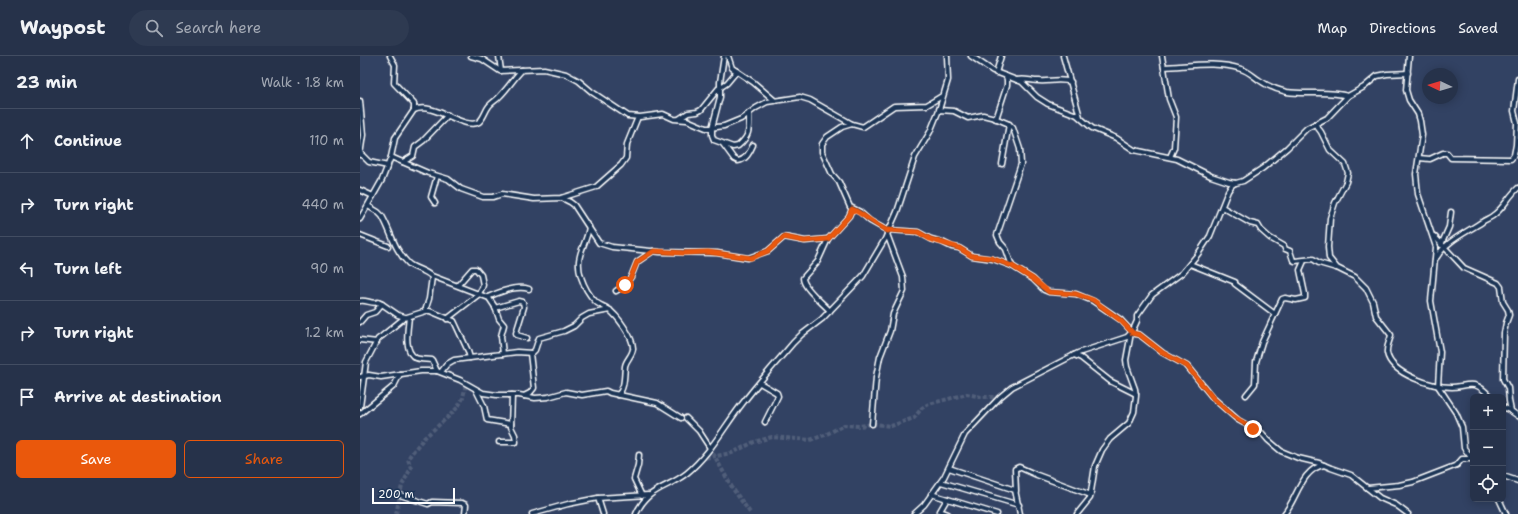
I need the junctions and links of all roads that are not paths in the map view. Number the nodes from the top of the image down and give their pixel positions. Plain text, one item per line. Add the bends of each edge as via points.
1 (390, 56) edge
2 (471, 56) edge
3 (499, 56) edge
4 (724, 56) edge
5 (728, 56) edge
6 (947, 56) edge
7 (971, 56) edge
8 (1001, 56) edge
9 (1063, 56) edge
10 (1162, 56) edge
11 (1409, 56) edge
12 (1164, 67) junction
13 (522, 70) junction
14 (501, 71) junction
15 (737, 71) junction
16 (996, 73) junction
17 (1408, 73) junction
18 (1005, 76) junction
19 (1070, 79) junction
20 (1518, 79) edge
21 (1016, 80) junction
22 (720, 87) junction
23 (942, 96) junction
24 (1348, 96) junction
25 (360, 100) edge
26 (774, 100) junction
27 (414, 104) junction
28 (424, 108) junction
29 (414, 110) junction
30 (939, 110) junction
31 (749, 113) junction
32 (448, 115) junction
33 (638, 117) junction
34 (996, 118) junction
35 (1080, 118) junction
36 (679, 119) junction
37 (852, 124) junction
38 (1009, 124) junction
39 (1315, 124) junction
40 (712, 128) junction
41 (723, 144) junction
42 (753, 145) dead end
43 (360, 154) edge
44 (391, 157) junction
45 (1170, 157) junction
46 (1419, 158) junction
47 (403, 162) junction
48 (1002, 164) dead end
49 (388, 166) junction
50 (437, 176) junction
51 (1236, 183) junction
52 (1518, 188) edge
53 (360, 190) edge
54 (373, 196) junction
55 (561, 198) junction
56 (435, 202) dead end
57 (368, 206) junction
58 (1222, 207) junction
59 (852, 209) junction
60 (1451, 212) dead end
61 (360, 218) edge
62 (589, 226) junction
63 (888, 232) junction
64 (360, 235) edge
65 (1433, 236) junction
66 (828, 239) junction
67 (388, 246) dead end
68 (1442, 246) junction
69 (654, 251) junction
70 (1436, 259) junction
71 (1304, 261) junction
72 (1190, 264) junction
73 (1012, 266) junction
74 (1337, 268) junction
75 (432, 276) junction
76 (458, 285) junction
77 (529, 289) dead end
78 (616, 291) dead end
79 (478, 294) junction
80 (488, 297) junction
81 (360, 301) edge
82 (382, 304) junction
83 (495, 308) junction
84 (610, 310) junction
85 (425, 311) junction
86 (830, 311) junction
87 (1275, 314) junction
88 (407, 317) junction
89 (446, 318) junction
90 (360, 322) edge
91 (1132, 333) junction
92 (527, 338) dead end
93 (360, 340) edge
94 (377, 342) junction
95 (530, 353) junction
96 (503, 354) junction
97 (1074, 355) junction
98 (470, 358) junction
99 (439, 372) junction
100 (400, 374) junction
101 (365, 376) junction
102 (360, 377) edge
103 (760, 383) junction
104 (1438, 386) junction
105 (476, 389) junction
106 (1136, 394) junction
107 (1488, 394) edge
108 (512, 395) junction
109 (618, 395) junction
110 (1246, 395) dead end
111 (524, 396) junction
112 (360, 407) edge
113 (1506, 408) edge
114 (1511, 411) junction
115 (360, 414) edge
116 (1518, 416) edge
117 (765, 422) dead end
118 (511, 424) junction
119 (872, 424) dead end
120 (499, 442) dead end
121 (710, 448) junction
122 (639, 454) dead end
123 (1470, 457) edge
124 (1470, 460) edge
125 (1325, 465) junction
126 (949, 468) junction
127 (1506, 477) edge
128 (941, 482) junction
129 (1518, 482) edge
130 (1368, 488) junction
131 (1016, 491) junction
132 (931, 494) junction
133 (400, 495) dead end
134 (649, 495) junction
135 (1091, 495) junction
136 (642, 496) junction
137 (598, 498) junction
138 (947, 499) junction
139 (1500, 502) edge
140 (1019, 505) junction
141 (465, 514) edge
142 (532, 514) edge
143 (603, 514) edge
144 (636, 514) edge
145 (914, 514) edge
146 (948, 514) edge
147 (997, 514) edge
148 (1020, 514) edge
149 (1077, 514) edge
150 (1284, 514) edge
151 (1408, 514) edge
152 (1506, 514) edge

1 - 27 street via 395,65 395,84
2 - 14 street via 482,59
3 - 14 street
4 - 22 street
5 - 15 street via 732,68
6 - 23 street via 948,80
7 - 16 street
8 - 16 street
9 - 19 street
10 - 12 street
11 - 17 street
12 - 24 street via 1228,66 1242,69 1260,81 1287,92
12 - 45 street via 1169,99 1176,117 1174,148
13 - 14 street
13 - 32 street via 489,106 479,122 470,124
13 - 33 street via 544,69 566,74 626,115
15 - 22 street
15 - 26 street
16 - 18 street
17 - 24 street via 1378,76
17 - 46 street via 1407,95 1418,114 1421,129
18 - 21 street
18 - 34 street via 1007,82
19 - 21 street via 1041,82
19 - 35 street
20 - 46 street via 1514,111 1517,123 1516,145 1511,159 1451,158 1447,153 1430,159
21 - 35 street via 1048,104
22 - 36 street via 701,110 688,113
22 - 40 street
23 - 30 street
23 - 37 street via 927,105 894,106 863,126
24 - 39 street via 1331,114
25 - 43 street via 363,132
26 - 31 street via 760,105
26 - 37 street via 806,98
27 - 28 street
27 - 29 street
28 - 29 street
28 - 32 street
29 - 44 street via 396,135
30 - 34 street via 954,111 968,118 983,115
30 - 63 street via 915,157 901,202
31 - 40 street via 742,119
31 - 41 street via 749,131 742,142 736,147
32 - 47 street via 415,147 413,156
33 - 36 street via 662,114
33 - 55 street via 627,144 626,158 621,165 596,187
34 - 38 street
35 - 45 street via 1092,128 1116,138 1134,150
36 - 40 street
37 - 59 street via 829,134 821,148
38 - 48 street
38 - 73 street via 1013,128 1020,149 1021,164 997,235 1006,249
39 - 51 street via 1307,128 1263,168
39 - 74 street via 1330,150 1345,164 1348,173 1330,218 1328,252 1331,262
40 - 41 street via 714,140
41 - 42 street via 738,161 747,156
43 - 49 street via 369,162
44 - 47 street
44 - 49 street
45 - 51 street via 1218,179
46 - 65 street via 1416,174 1418,194
47 - 50 street
49 - 54 street
50 - 55 street via 482,197 502,194 534,199
50 - 56 street via 431,197
51 - 58 street via 1228,191
52 - 68 street via 1494,215
53 - 54 street
54 - 57 street
55 - 62 street via 570,202
57 - 61 street
57 - 75 street via 382,216 396,248 408,264
58 - 71 street via 1258,225 1263,232 1290,251 1293,260
58 - 72 street via 1210,236
59 - 63 street
59 - 66 street via 849,216
60 - 68 street
62 - 69 street via 595,238 602,244
62 - 84 street via 579,255 581,276 594,300
63 - 73 street via 918,232 930,239 959,248 972,256 991,258
63 - 86 street via 863,276
63 - 119 street via 903,277 904,291 891,318 890,331 881,352
64 - 67 street
65 - 68 street
65 - 70 street
66 - 69 street via 804,241 784,237 768,251 748,258 713,252
66 - 86 street via 818,261 804,276 803,281
68 - 70 street
68 - 114 street via 1467,270 1498,283 1501,287 1503,302 1509,314 1505,327 1503,379 1508,388
69 - 78 street via 637,262 631,277
70 - 104 street via 1431,301 1440,352
71 - 74 street via 1313,259
71 - 87 street via 1300,270 1305,298 1285,298
72 - 87 street via 1235,283
72 - 91 street via 1152,295 1137,316
73 - 91 street via 1049,292 1076,294 1093,300 1120,320
74 - 104 street via 1355,277 1370,295 1376,316 1391,335 1387,354 1393,364 1404,373
75 - 76 street
75 - 85 street via 433,282
76 - 79 street
76 - 79 street via 474,268 483,280 483,286
77 - 80 street via 520,287
79 - 80 street
79 - 89 street
80 - 83 street
81 - 82 street
82 - 88 street via 398,315
82 - 90 street
83 - 92 street via 523,302 524,307 516,334
83 - 96 street via 504,325 501,336
84 - 95 street via 585,316 564,331 540,337 534,352
84 - 109 street via 623,324 633,346 626,363 622,391
85 - 88 street
85 - 89 street
86 - 103 street via 797,338
87 - 110 street via 1260,348 1255,384
88 - 94 street
88 - 99 street via 407,340 411,352 418,358 432,360
89 - 98 street via 456,324
91 - 97 street
91 - 106 street via 1126,360
91 - 125 street via 1140,335 1163,353 1187,366 1213,398 1238,420 1262,433 1281,451
93 - 94 street
94 - 101 street via 366,362
95 - 96 street
95 - 111 street via 534,388
96 - 98 street
97 - 106 street via 1110,381
97 - 126 street via 1012,387 1000,397 966,434
98 - 99 street via 452,361
99 - 100 street
99 - 105 street
100 - 101 street
100 - 115 street via 393,387
101 - 102 street
101 - 112 street
103 - 117 street via 778,396
103 - 121 street
104 - 107 street via 1474,385
104 - 123 street via 1458,416 1464,448
105 - 108 street via 486,394
105 - 118 street via 487,420
106 - 135 street via 1132,418 1105,445 1099,455
108 - 111 street
108 - 118 street
109 - 111 street via 605,390 582,395 566,392 539,398
109 - 121 street via 658,403 699,431
113 - 114 street
114 - 116 street
118 - 120 street via 516,443
121 - 134 street via 687,473
122 - 136 street via 634,479
124 - 130 street via 1462,458 1457,465 1406,484
125 - 130 street via 1351,475
125 - 150 street via 1313,469 1304,478
126 - 128 street
126 - 131 street
127 - 129 street
128 - 132 street
128 - 140 street
130 - 151 street
131 - 135 street via 1015,469 1019,467
131 - 140 street
132 - 138 street
132 - 145 street
133 - 141 street via 428,504 462,503 466,505
134 - 136 street
134 - 144 street
135 - 149 street
136 - 137 street
137 - 142 street
137 - 143 street
138 - 146 street via 940,511
138 - 147 street
139 - 152 street
140 - 148 street

